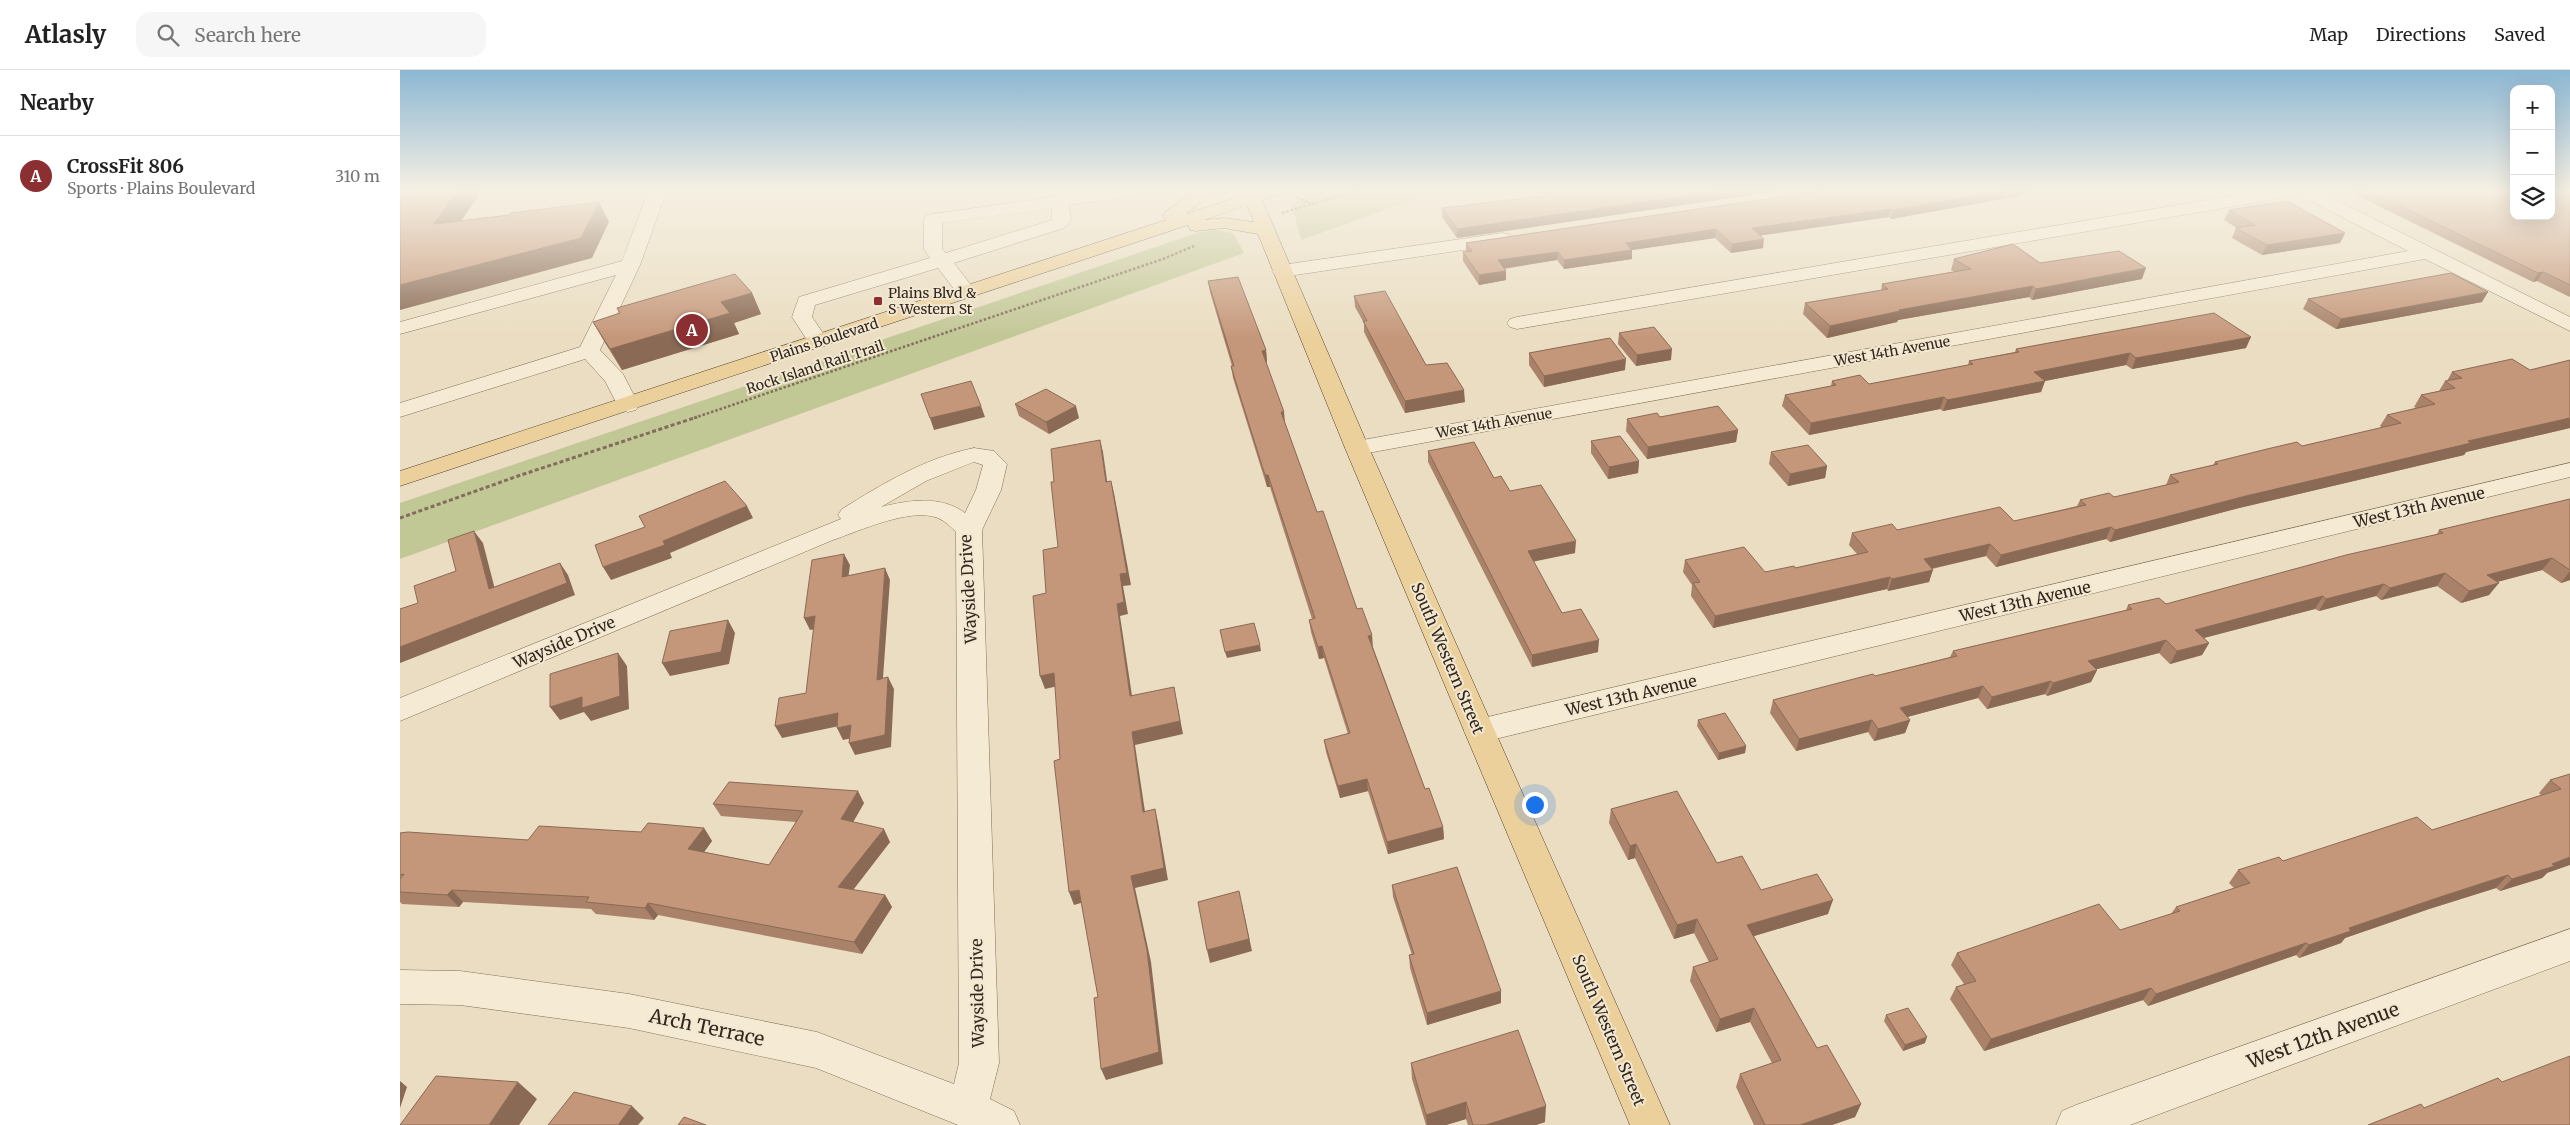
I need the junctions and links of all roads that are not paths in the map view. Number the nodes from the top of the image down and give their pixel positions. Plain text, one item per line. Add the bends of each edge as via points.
1 (640, 239) edge
2 (933, 239) edge
3 (1010, 239) edge
4 (1125, 239) edge
5 (1270, 239) edge
6 (1501, 239) edge
7 (2012, 239) edge
8 (2400, 239) edge
9 (2428, 253) junction
10 (942, 261) junction
11 (630, 265) junction
12 (1282, 271) junction
13 (967, 293) junction
14 (1517, 324) dead end
15 (2570, 325) edge
16 (400, 328) edge
17 (818, 342) junction
18 (589, 352) junction
19 (628, 405) junction
20 (400, 410) edge
21 (1357, 448) junction
22 (2570, 470) edge
23 (400, 480) edge
24 (968, 530) junction
25 (824, 534) junction
26 (400, 710) edge
27 (1479, 731) junction
28 (2570, 945) edge
29 (400, 987) edge
30 (984, 1117) edge
31 (1650, 1125) edge
32 (2076, 1125) edge

1 - 11 street
2 - 10 street via 933,249
3 - 10 street
4 - 13 main road, Plains Boulevard
5 - 12 main road, South Western Street
6 - 12 street
7 - 14 street
8 - 9 street
9 - 15 street
9 - 21 street, West 14th Avenue
10 - 13 street
10 - 17 street via 806,301 802,318
11 - 16 street
11 - 18 street
12 - 21 main road, South Western Street
13 - 17 main road, Plains Boulevard
17 - 19 main road, Plains Boulevard
18 - 19 street via 615,379
18 - 20 street
19 - 23 main road, Plains Boulevard
21 - 27 main road, South Western Street
22 - 27 street, West 13th Avenue
24 - 25 street, Wayside Drive via 945,511 916,509 880,515
24 - 25 street via 989,493 994,476 995,464 985,456 968,456 943,463 871,501
24 - 30 street, Wayside Drive via 979,1063
25 - 26 street, Wayside Drive
27 - 31 main road, South Western Street
28 - 32 street, West 12th Avenue
29 - 30 street, Arch Terrace via 460,988 630,1011 817,1050

